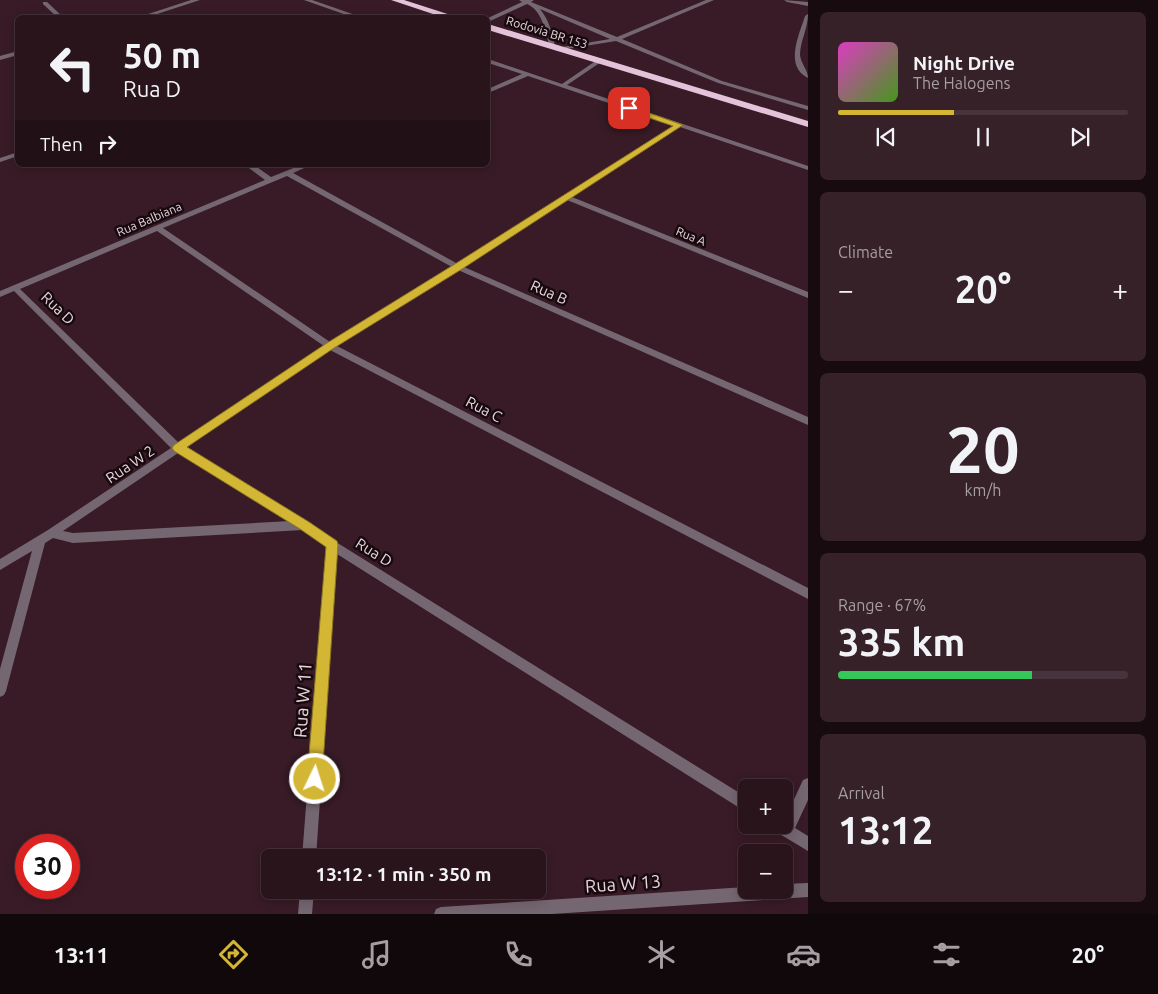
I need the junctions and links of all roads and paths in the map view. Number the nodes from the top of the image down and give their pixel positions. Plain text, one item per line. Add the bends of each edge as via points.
1 (197, 0) edge
2 (307, 0) edge
3 (395, 0) edge
4 (711, 0) edge
5 (787, 0) edge
6 (527, 1) edge
7 (45, 2) dead end
8 (808, 4) edge
9 (59, 15) edge
10 (148, 15) edge
11 (353, 15) edge
12 (446, 15) edge
13 (808, 16) edge
14 (490, 19) edge
15 (490, 27) edge
16 (618, 38) junction
17 (552, 46) junction
18 (562, 49) junction
19 (15, 54) edge
20 (0, 58) edge
21 (599, 61) junction
22 (490, 62) edge
23 (526, 75) junction
24 (808, 76) edge
25 (562, 86) junction
26 (490, 90) edge
27 (808, 108) edge
28 (808, 124) edge
29 (679, 125) junction
30 (15, 155) edge
31 (0, 160) edge
32 (252, 167) edge
33 (302, 167) edge
34 (808, 168) edge
35 (287, 173) junction
36 (270, 180) junction
37 (565, 197) junction
38 (158, 228) junction
39 (458, 266) junction
40 (14, 288) junction
41 (0, 294) edge
42 (808, 295) edge
43 (330, 346) junction
44 (808, 421) edge
45 (178, 448) junction
46 (305, 525) junction
47 (47, 536) junction
48 (332, 545) junction
49 (0, 565) edge
50 (808, 594) edge
51 (0, 691) edge
52 (808, 785) edge
53 (738, 800) edge
54 (793, 811) edge
55 (792, 834) edge
56 (808, 844) edge
57 (310, 849) edge
58 (808, 890) edge
59 (306, 899) edge
60 (305, 914) edge
61 (441, 914) edge

1 - 10 street
2 - 11 street
3 - 12 highway
4 - 16 street
5 - 8 street
6 - 14 street
6 - 16 street
6 - 17 street via 541,12
7 - 9 street
13 - 24 street via 796,56 802,71
15 - 17 highway, Rodovia BR 153
16 - 18 street
16 - 27 street via 720,82
17 - 18 highway, Rodovia BR 153
18 - 21 highway, Rodovia BR 153
19 - 20 street
21 - 25 street
21 - 28 highway, Rodovia BR 153
22 - 23 street
23 - 25 street
23 - 26 street
25 - 29 street
29 - 34 street
29 - 37 street, Rua W 2
30 - 31 street
32 - 36 street
33 - 35 street, Rua Balbiana
35 - 36 street, Rua Balbiana
35 - 39 street, Rua B
36 - 38 street, Rua Balbiana
37 - 39 street, Rua W 2
37 - 42 street, Rua A
38 - 40 street, Rua Balbiana
38 - 43 street, Rua C
39 - 43 street, Rua W 2
39 - 44 street, Rua B
40 - 41 street, Rua Balbiana
40 - 45 street, Rua D
43 - 45 street, Rua W 2
43 - 50 street, Rua C
45 - 46 street, Rua D
45 - 47 street, Rua W 2
46 - 47 street via 73,538
46 - 48 street, Rua D
47 - 49 street, Rua W 2
47 - 51 street
48 - 53 street, Rua D
48 - 57 street, Rua W 11
52 - 54 street
55 - 56 street
58 - 61 street, Rua W 13
59 - 60 street

